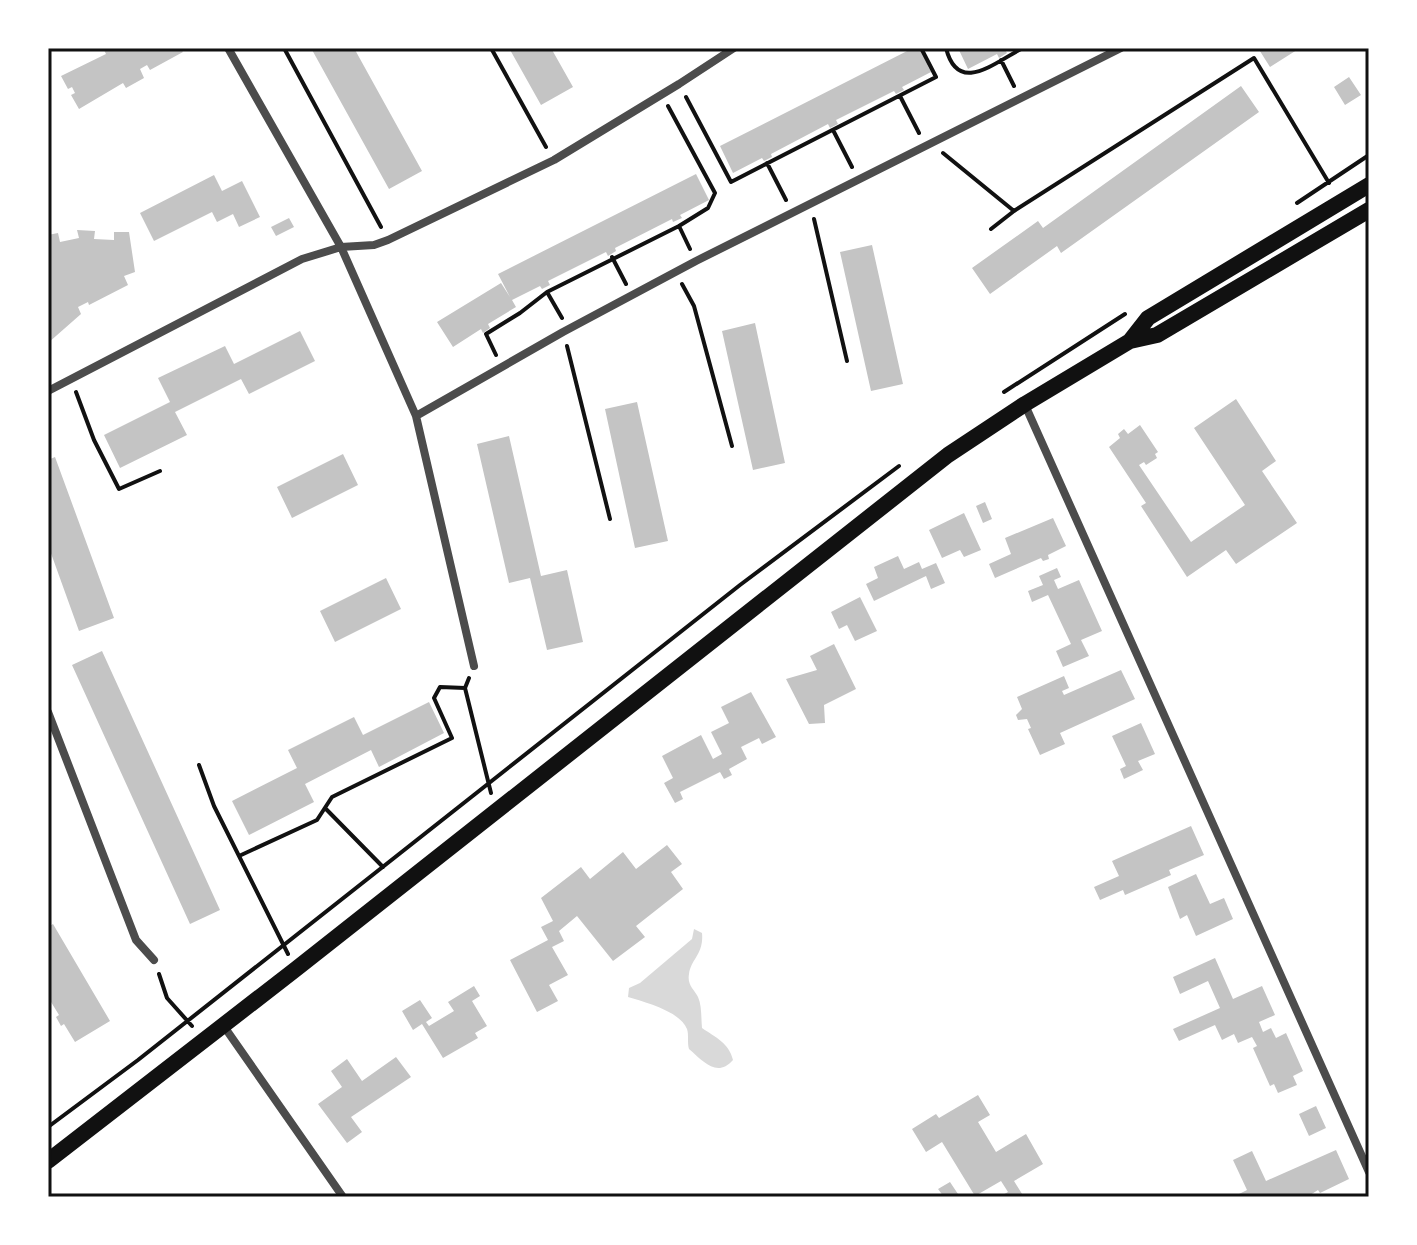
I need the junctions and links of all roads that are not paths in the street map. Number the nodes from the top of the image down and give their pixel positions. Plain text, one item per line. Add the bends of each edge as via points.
1 (228, 48) edge
2 (734, 48) edge
3 (1121, 48) edge
4 (1369, 185) edge
5 (1369, 210) edge
6 (341, 247) junction
7 (1130, 341) junction
8 (48, 391) edge
9 (1025, 404) junction
10 (416, 416) junction
11 (474, 666) road end
12 (48, 712) edge
13 (154, 960) road end
14 (223, 1025) junction
15 (48, 1161) edge
16 (1369, 1172) edge
17 (343, 1197) edge

1 - 6 street
2 - 6 street via 554,160 388,240
3 - 10 street via 696,261
4 - 7 main road via 1148,318
5 - 7 main road via 1157,335
6 - 8 street via 302,259
6 - 10 street
7 - 9 main road
9 - 14 main road via 948,455
9 - 16 street
10 - 11 street
12 - 13 street via 136,940
14 - 15 main road
14 - 17 street

